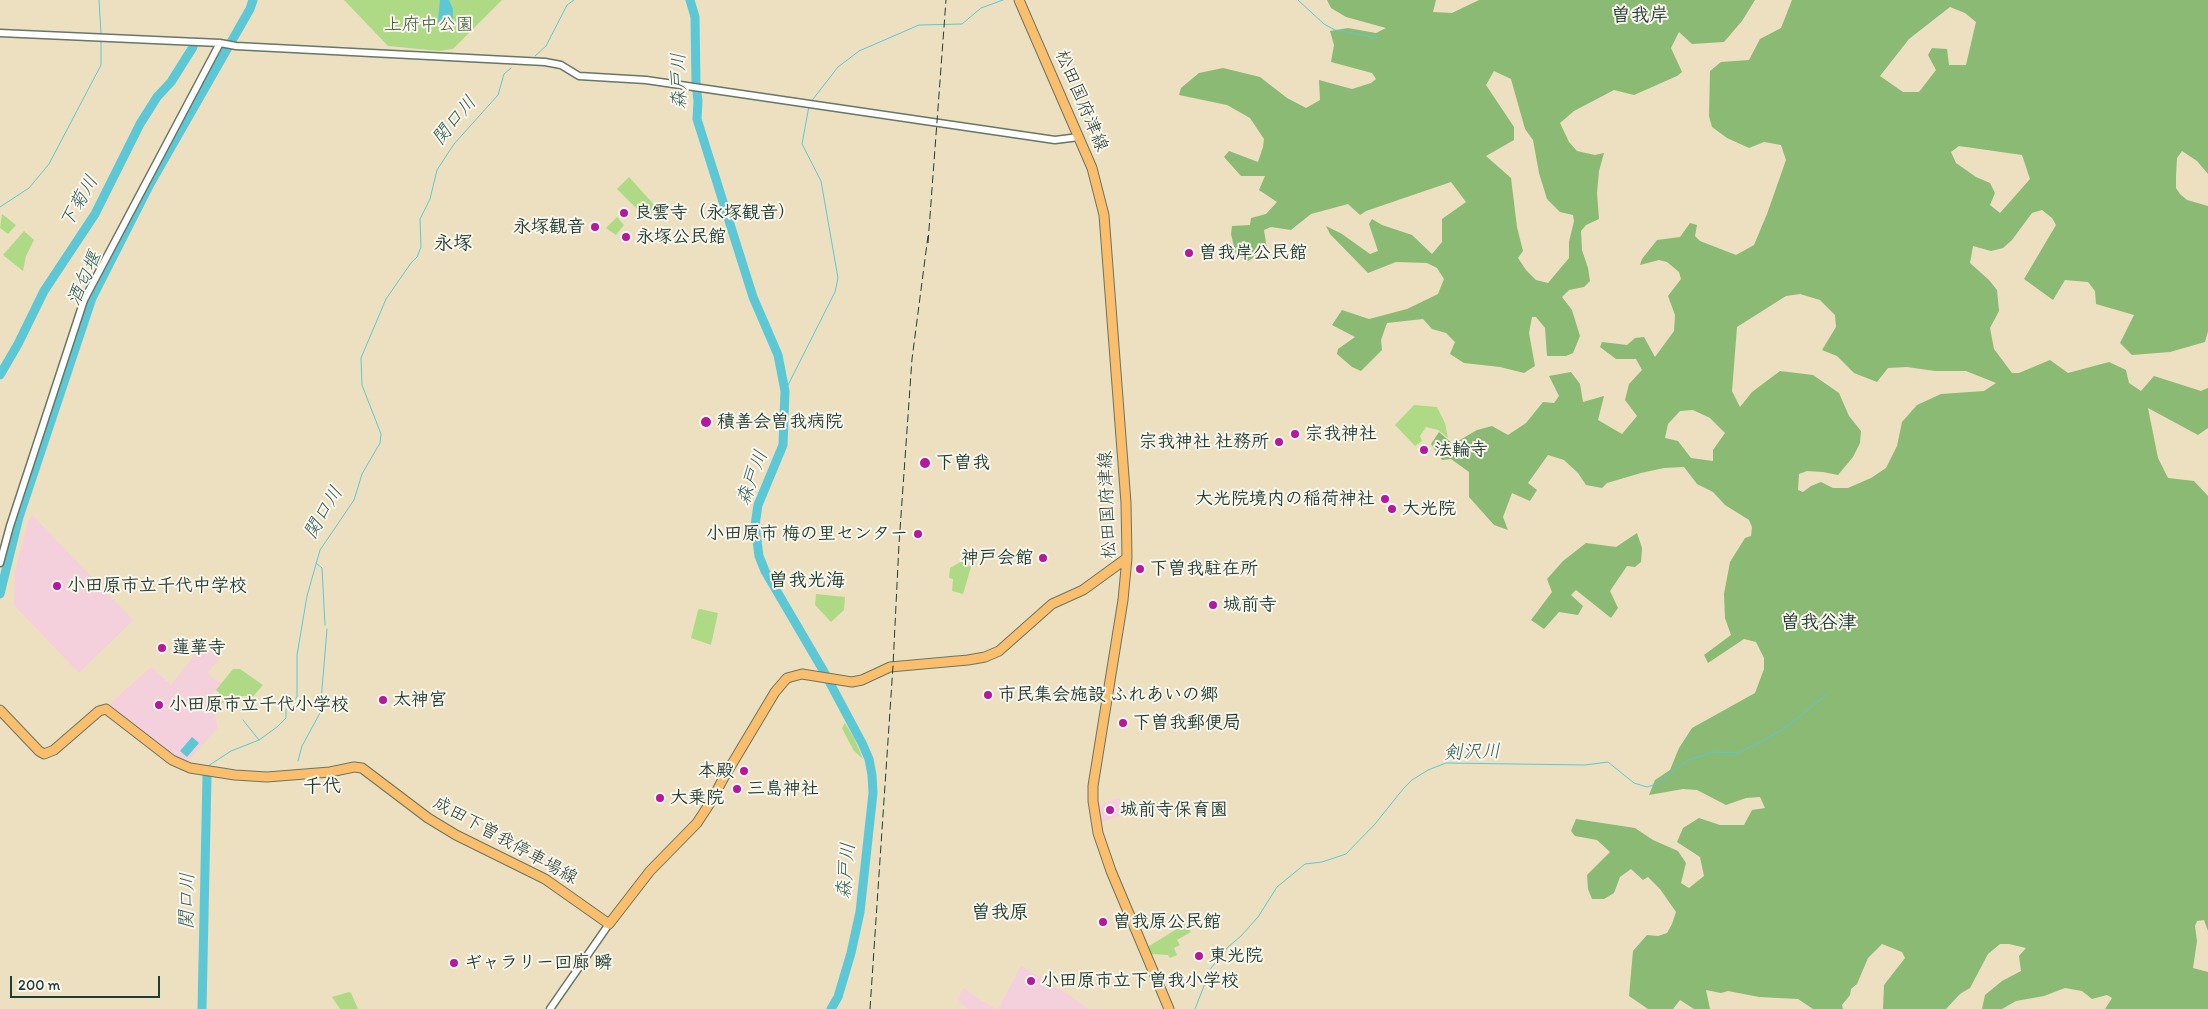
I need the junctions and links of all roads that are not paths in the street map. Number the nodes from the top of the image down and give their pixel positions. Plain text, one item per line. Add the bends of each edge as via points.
1 (1019, 0) edge
2 (0, 33) edge
3 (221, 43) junction
4 (1079, 137) junction
5 (1127, 558) junction
6 (0, 563) edge
7 (0, 710) edge
8 (609, 924) junction
9 (550, 1009) edge
10 (1170, 1009) edge

1 - 4 main road, 松田国府津線
2 - 3 street
3 - 4 street via 545,62 561,65 579,76 628,78 1055,140
3 - 6 street via 84,300
4 - 5 main road, 松田国府津線 via 1098,186 1104,215 1125,484
5 - 8 main road via 1083,590 1052,604 1020,634 992,654 968,660 890,667 852,682 793,675 780,684 697,822 650,871
5 - 10 main road, 松田国府津線 via 1122,609 1092,786 1094,815 1111,872
7 - 8 main road, 成田下曽我停車場線 via 44,754 54,750 99,711 106,709 172,760 190,768 267,777 362,768 442,826 544,879
8 - 9 street

